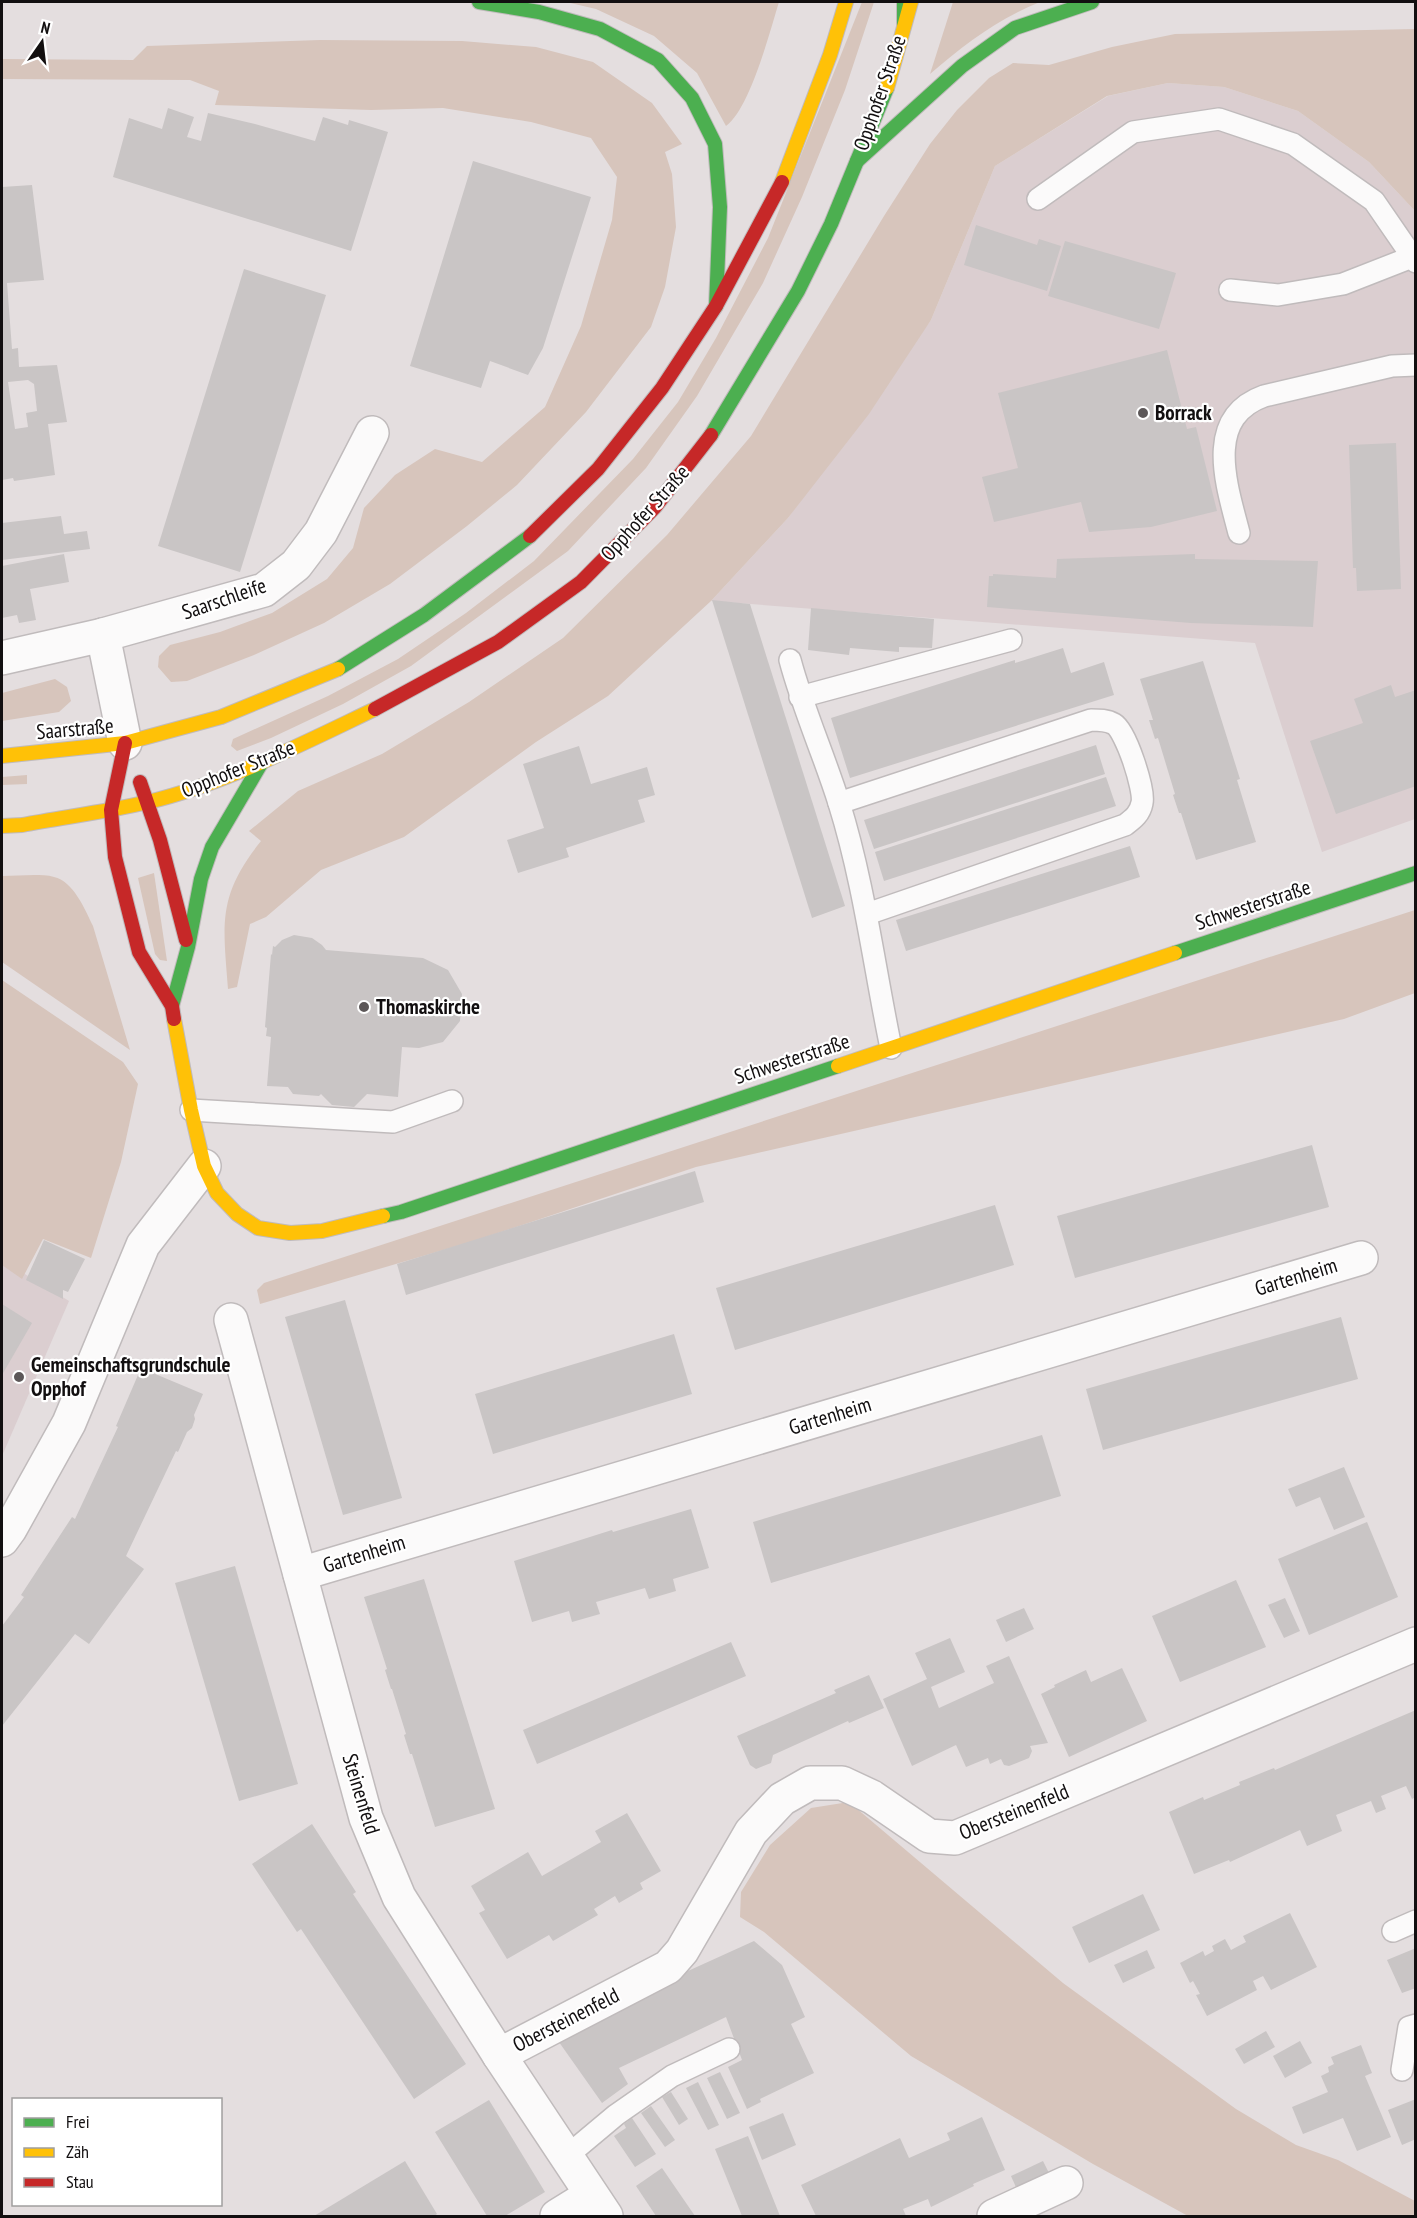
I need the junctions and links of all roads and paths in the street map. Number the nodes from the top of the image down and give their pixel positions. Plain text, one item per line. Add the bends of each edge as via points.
1 (479, 2) edge
2 (846, 2) edge
3 (904, 2) edge
4 (911, 2) edge
5 (1092, 2) edge
6 (904, 24) junction
7 (857, 161) junction
8 (1038, 199) dead end
9 (1414, 260) edge
10 (1230, 290) dead end
11 (716, 306) junction
12 (1416, 365) edge
13 (372, 433) dead end
14 (1239, 533) dead end
15 (104, 635) junction
16 (1011, 640) dead end
17 (2, 658) edge
18 (790, 660) dead end
19 (800, 697) junction
20 (2, 756) edge
21 (131, 760) junction
22 (262, 762) junction
23 (148, 802) junction
24 (839, 802) junction
25 (111, 810) junction
26 (2, 826) edge
27 (1416, 873) edge
28 (867, 914) junction
29 (188, 947) junction
30 (172, 1006) junction
31 (891, 1048) junction
32 (452, 1101) dead end
33 (191, 1110) junction
34 (204, 1166) junction
35 (1361, 1258) dead end
36 (231, 1320) dead end
37 (2, 1540) edge
38 (300, 1574) junction
39 (1416, 1644) edge
40 (1416, 1920) edge
41 (1393, 1931) dead end
42 (1416, 2025) edge
43 (729, 2049) dead end
44 (499, 2055) junction
45 (1402, 2070) dead end
46 (567, 2156) junction
47 (1066, 2183) dead end
48 (599, 2206) edge
49 (557, 2217) edge
50 (994, 2217) edge

1 - 11 main road via 539,12 600,29 658,60 692,98 715,144 720,207
2 - 11 main road via 781,184
3 - 6 main road
4 - 6 main road, Opphofer Straße
5 - 7 main road via 1016,28 962,66
6 - 7 main road, Opphofer Straße via 886,91
7 - 22 main road, Opphofer Straße via 798,291 718,426 655,507 581,582 498,642 380,707
8 - 9 lane via 1133,132 1219,119 1293,144 1374,201
9 - 10 lane via 1343,284 1278,295
11 - 21 main road via 662,388 598,469 525,541 443,602 338,669 221,717
12 - 14 lane via 1392,366 1264,396 1250,401 1234,416 1226,439 1224,474
13 - 15 street, Saarschleife via 321,532 296,565 264,590
15 - 17 street, Saarschleife
15 - 21 street
16 - 19 lane
18 - 19 lane
19 - 24 lane
20 - 21 main road, Saarstraße
21 - 23 main road
21 - 25 main road, Saarstraße
22 - 23 main road, Opphofer Straße
22 - 29 main road via 212,847 201,879
23 - 25 main road
23 - 29 main road
24 - 28 lane
24 - 28 lane via 1091,720 1115,724 1123,734 1142,789 1137,816 1125,825
25 - 26 main road
25 - 30 main road via 115,857 139,952
27 - 31 main road, Schwesterstraße
28 - 31 lane
29 - 30 main road
30 - 33 main road
31 - 34 main road, Schwesterstraße via 400,1212 322,1231 290,1233 258,1228 237,1215 217,1193
32 - 33 lane via 393,1122
33 - 34 main road
34 - 37 street via 143,1245 69,1423
35 - 38 street, Gartenheim
36 - 38 street, Steinenfeld
38 - 44 street, Steinenfeld via 366,1818 399,1897
39 - 44 street, Obersteinenfeld via 955,1838 929,1836 872,1797 842,1783 810,1783 782,1798 751,1832 682,1951 668,1967
40 - 41 lane
42 - 45 lane via 1409,2027
43 - 46 lane via 672,2076
44 - 46 street, Steinenfeld
46 - 48 street, Steinenfeld
47 - 50 street
48 - 49 street

